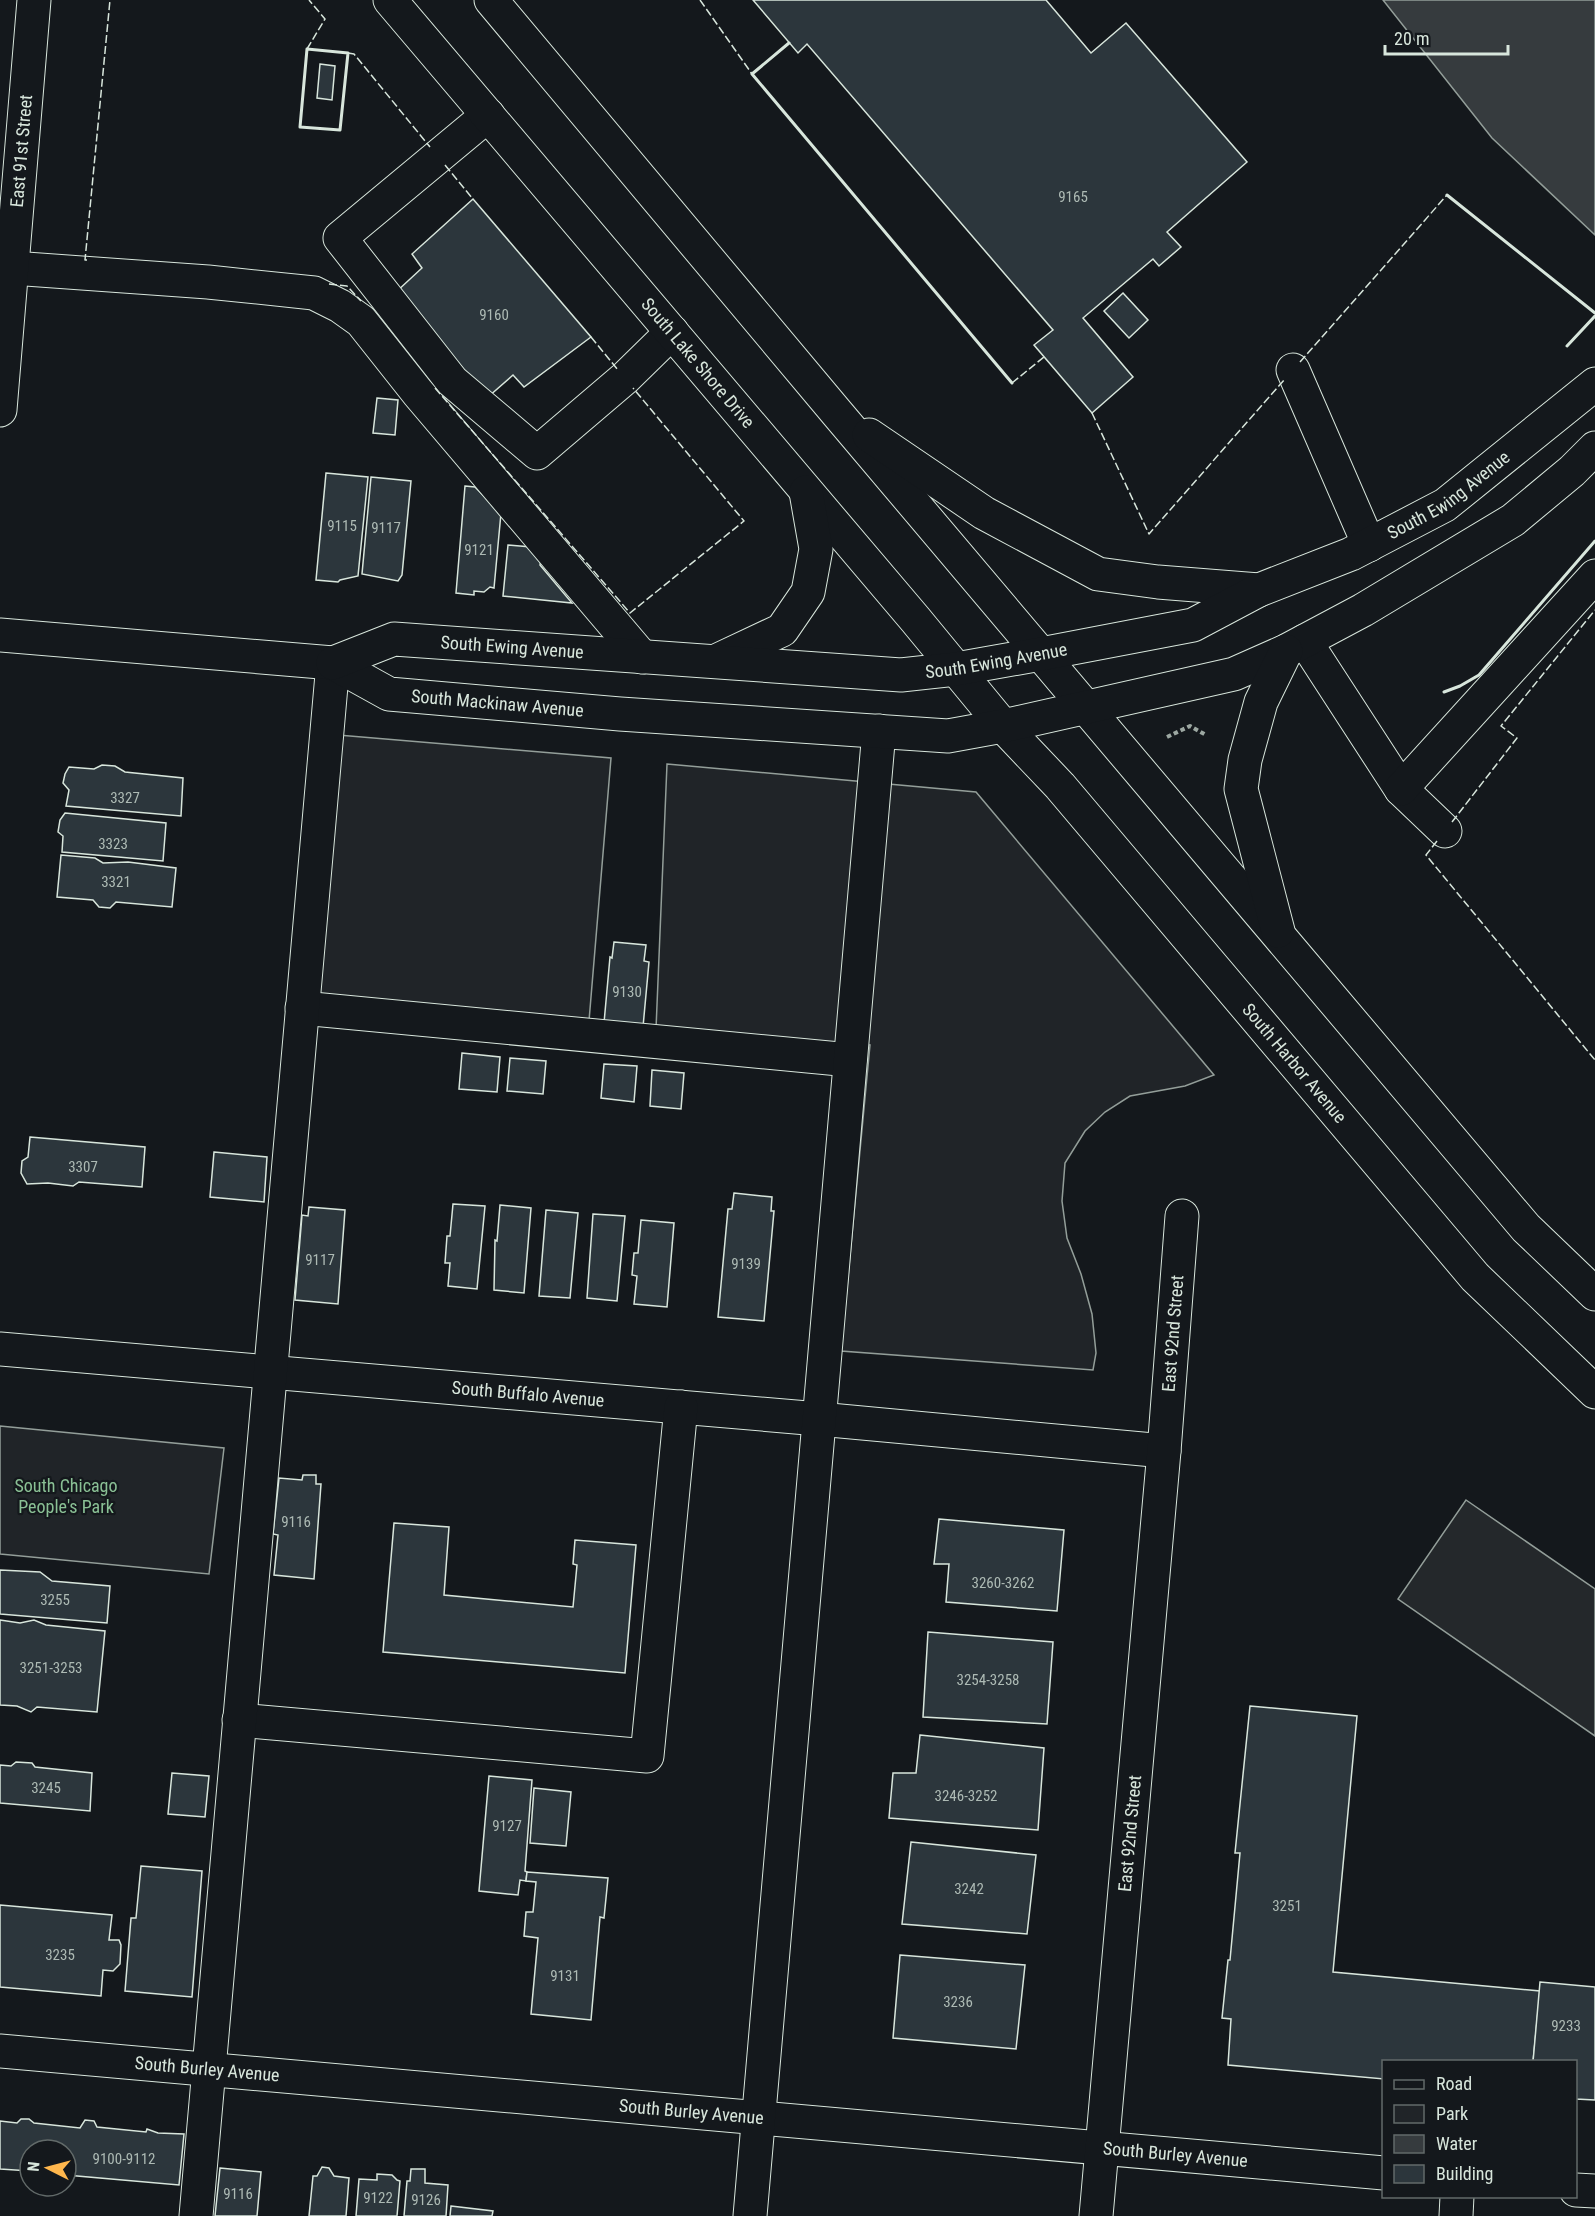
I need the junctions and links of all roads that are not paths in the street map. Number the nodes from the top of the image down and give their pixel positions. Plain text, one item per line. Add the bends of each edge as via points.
1 (34, 0) edge
2 (390, 0) edge
3 (491, 0) edge
4 (488, 115) junction
5 (12, 268) junction
6 (672, 333) junction
7 (1293, 370) dead end
8 (1595, 384) edge
9 (0, 410) edge
10 (837, 413) junction
11 (1595, 448) edge
12 (805, 490) junction
13 (1369, 545) junction
14 (1595, 576) edge
15 (1259, 590) junction
16 (0, 635) edge
17 (1296, 646) junction
18 (1041, 654) junction
19 (642, 657) junction
20 (713, 662) junction
21 (333, 663) junction
22 (956, 669) junction
23 (1085, 707) junction
24 (1003, 726) junction
25 (879, 731) junction
26 (1401, 789) junction
27 (1445, 831) dead end
28 (1280, 939) junction
29 (303, 1008) junction
30 (850, 1060) junction
31 (1182, 1216) dead end
32 (1595, 1294) edge
33 (0, 1349) edge
34 (270, 1373) junction
35 (1595, 1392) edge
36 (681, 1407) junction
37 (819, 1419) junction
38 (1164, 1451) junction
39 (239, 1720) junction
40 (0, 2051) edge
41 (209, 2069) junction
42 (758, 2118) junction
43 (1102, 2148) junction
44 (1382, 2173) edge
45 (1577, 2190) edge
46 (1595, 2192) edge
47 (1457, 2198) edge
48 (196, 2216) edge
49 (750, 2216) edge
50 (1096, 2216) edge
51 (1456, 2216) edge

1 - 5 main road, East 91st Street
2 - 4 main road, South Lake Shore Drive
3 - 10 main road
4 - 6 main road, South Lake Shore Drive
4 - 6 main road via 340,238 452,381 537,453
5 - 9 main road, East 91st Street
5 - 19 main road via 314,293 340,306 361,321
6 - 12 main road, South Lake Shore Drive
7 - 13 main road
8 - 13 main road, South Ewing Avenue via 1445,505
10 - 15 main road via 984,513 1098,574
10 - 18 main road
11 - 17 main road via 1513,520
12 - 20 main road via 816,549 808,592 782,630
12 - 22 main road, South Lake Shore Drive
13 - 15 main road, South Ewing Avenue
14 - 26 main road
15 - 18 main road, South Ewing Avenue via 1193,624
16 - 21 main road, South Mackinaw Avenue
17 - 23 main road via 1234,674
17 - 26 main road
17 - 28 main road via 1261,702 1241,789
18 - 22 main road, South Ewing Avenue
18 - 23 main road
19 - 20 main road, South Ewing Avenue
19 - 21 main road, South Ewing Avenue via 394,639
20 - 22 main road, South Ewing Avenue via 901,675
21 - 25 main road, South Mackinaw Avenue via 389,694
21 - 29 main road
22 - 24 main road, South Lake Shore Drive
23 - 24 main road
23 - 28 main road
24 - 25 main road, South Mackinaw Avenue via 948,736
24 - 35 main road, South Harbor Avenue via 1060,786 1474,1277
25 - 30 main road
26 - 27 main road
28 - 32 main road via 1526,1228
29 - 30 main road
29 - 34 main road
30 - 37 main road
31 - 38 main road, East 92nd Street
33 - 34 main road, South Buffalo Avenue
34 - 36 main road, South Buffalo Avenue
34 - 39 main road
36 - 37 main road, South Buffalo Avenue
36 - 39 main road via 647,1756
37 - 38 main road, South Buffalo Avenue
37 - 42 main road
38 - 43 main road, East 92nd Street
39 - 41 main road
40 - 41 main road, South Burley Avenue
41 - 42 main road, South Burley Avenue
41 - 48 main road
42 - 43 main road, South Burley Avenue
42 - 49 main road
43 - 44 main road, South Burley Avenue
43 - 50 main road, East 92nd Street
45 - 46 main road
47 - 51 main road

